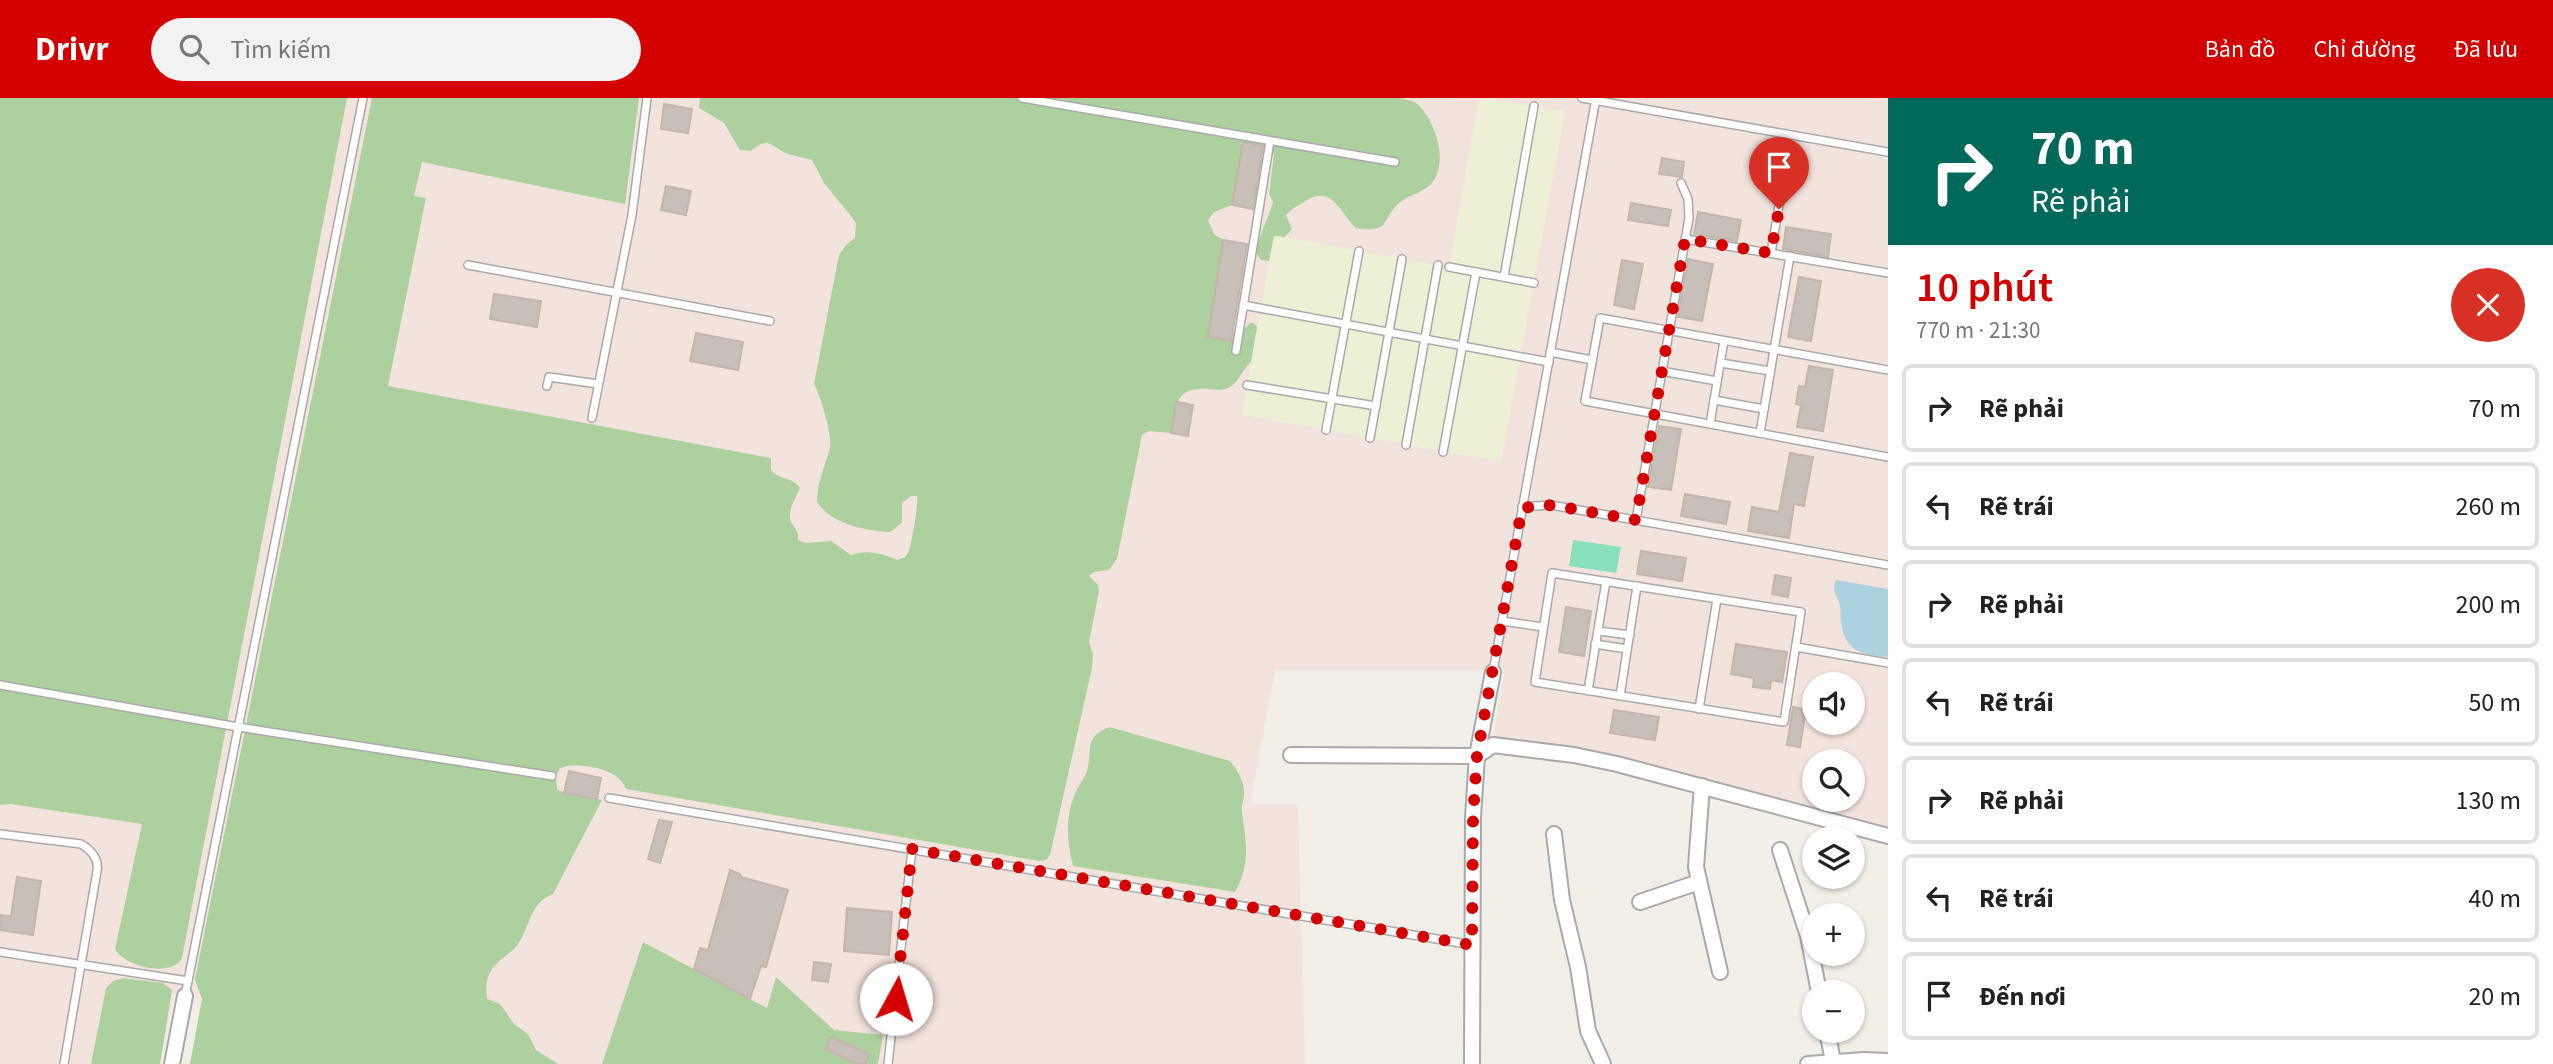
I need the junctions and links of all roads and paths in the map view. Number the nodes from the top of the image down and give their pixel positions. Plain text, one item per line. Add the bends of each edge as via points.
1 (363, 98) edge
2 (647, 98) edge
3 (1022, 98) edge
4 (1581, 98) edge
5 (1595, 99) edge
6 (1534, 106) dead end
7 (1270, 141) junction
8 (1888, 152) edge
9 (1395, 162) dead end
10 (1786, 164) dead end
11 (1681, 183) dead end
12 (1685, 239) junction
13 (1359, 251) dead end
14 (1771, 253) junction
15 (1790, 256) junction
16 (1402, 258) dead end
17 (468, 265) dead end
18 (1438, 265) dead end
19 (1449, 267) dead end
20 (1476, 272) junction
21 (1888, 273) edge
22 (1504, 277) junction
23 (1534, 283) dead end
24 (617, 292) junction
25 (1243, 305) junction
26 (770, 321) dead end
27 (1346, 324) junction
28 (1668, 330) junction
29 (1389, 332) junction
30 (1425, 339) junction
31 (1724, 341) junction
32 (1463, 346) junction
33 (1774, 350) junction
34 (1236, 351) dead end
35 (1550, 352) junction
36 (1592, 360) junction
37 (1549, 362) junction
38 (1721, 363) junction
39 (1888, 370) edge
40 (1661, 371) junction
41 (1770, 372) junction
42 (1717, 381) junction
43 (598, 384) junction
44 (1247, 385) dead end
45 (547, 386) dead end
46 (1332, 398) junction
47 (1714, 400) junction
48 (1376, 406) junction
49 (1764, 409) junction
50 (1654, 414) junction
51 (592, 418) dead end
52 (1710, 424) junction
53 (1326, 430) dead end
54 (1760, 433) junction
55 (1370, 438) dead end
56 (1406, 445) dead end
57 (1443, 452) dead end
58 (1888, 457) edge
59 (1522, 508) junction
60 (1636, 520) junction
61 (1888, 565) edge
62 (1606, 581) junction
63 (1637, 586) junction
64 (1717, 599) junction
65 (1502, 621) junction
66 (1543, 627) junction
67 (1598, 631) junction
68 (1630, 635) junction
69 (1595, 644) junction
70 (1796, 647) junction
71 (1628, 649) junction
72 (1888, 663) edge
73 (1493, 672) joint
74 (0, 685) edge
75 (1588, 691) junction
76 (1620, 696) junction
77 (1699, 709) junction
78 (238, 727) junction
79 (1291, 755) dead end
80 (1477, 756) junction
81 (552, 776) dead end
82 (1702, 786) junction
83 (610, 798) dead end
84 (0, 834) edge
85 (1554, 834) dead end
86 (1888, 836) edge
87 (912, 849) junction
88 (1780, 850) dead end
89 (1699, 882) junction
90 (1640, 902) dead end
91 (1472, 945) junction
92 (0, 951) edge
93 (81, 964) junction
94 (1720, 972) dead end
95 (1817, 980) edge
96 (187, 988) junction
97 (1829, 1043) edge
98 (1833, 1061) junction
99 (1888, 1061) edge
100 (64, 1064) edge
101 (172, 1064) edge
102 (888, 1064) edge
103 (1472, 1064) edge
104 (1603, 1064) edge
105 (1808, 1064) edge

1 - 78 lane
2 - 24 lane
3 - 7 lane
4 - 5 lane
5 - 8 lane
5 - 35 lane
6 - 22 lane
7 - 9 lane
7 - 25 lane
10 - 14 lane
11 - 12 lane via 1690,209
12 - 14 lane
12 - 28 lane
13 - 27 lane
14 - 15 lane
15 - 21 lane
15 - 33 lane
16 - 29 lane
17 - 24 lane
18 - 30 lane
19 - 20 lane
20 - 22 lane
20 - 32 lane
22 - 23 lane
24 - 26 lane
24 - 43 lane
25 - 27 lane
25 - 34 lane
27 - 29 lane
27 - 46 lane
28 - 31 lane
28 - 36 lane via 1600,318
28 - 40 lane
29 - 30 lane
29 - 48 lane
30 - 32 lane
30 - 56 lane
31 - 33 lane
31 - 38 lane
32 - 37 lane
32 - 57 lane
33 - 39 lane
33 - 41 lane
35 - 36 lane
35 - 37 lane
36 - 50 lane via 1585,401
37 - 59 lane
38 - 41 lane
38 - 42 lane
40 - 42 lane
40 - 50 lane
41 - 49 lane
42 - 47 lane
43 - 45 lane via 549,377
43 - 51 lane
44 - 46 lane
46 - 48 lane
46 - 53 lane
47 - 49 lane
47 - 52 lane
48 - 55 lane
49 - 54 lane
50 - 52 lane
50 - 60 lane
52 - 54 lane
54 - 58 lane
59 - 60 lane via 1551,505
59 - 65 lane
60 - 61 lane
62 - 63 lane
62 - 66 lane via 1552,573
62 - 67 lane
63 - 64 lane
63 - 68 lane
64 - 70 lane via 1801,612
64 - 77 lane
65 - 66 lane
65 - 73 lane
66 - 75 lane via 1535,682
67 - 68 lane
67 - 69 lane
68 - 71 lane
69 - 71 lane
69 - 75 lane
70 - 72 lane
70 - 77 lane via 1784,722
71 - 76 lane
73 - 80 street
74 - 78 lane
75 - 76 lane
76 - 77 lane
78 - 81 lane
78 - 96 lane
79 - 80 street
80 - 82 street via 1493,745 1574,755
80 - 91 street
82 - 86 street
82 - 89 street
83 - 87 lane
84 - 93 lane via 81,844 94,856 97,871
85 - 104 street via 1584,1015
87 - 91 lane
87 - 102 lane
88 - 95 street via 1808,936
89 - 90 street
89 - 94 street
91 - 103 street
92 - 93 lane
93 - 96 lane
93 - 100 lane
96 - 101 street
97 - 98 street
98 - 99 street
98 - 105 street

